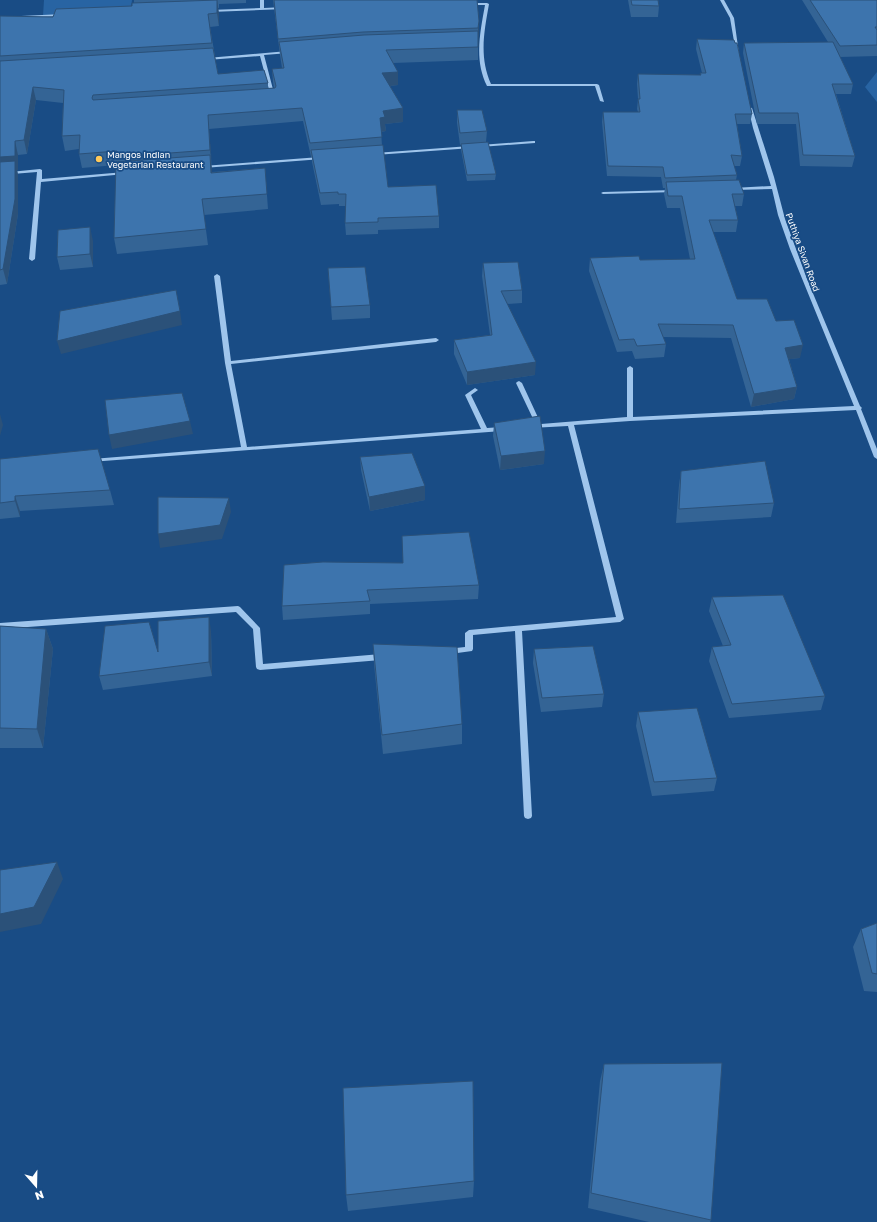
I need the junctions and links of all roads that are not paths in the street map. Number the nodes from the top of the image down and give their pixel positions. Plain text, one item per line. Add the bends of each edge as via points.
1 (262, 0) edge
2 (722, 0) edge
3 (461, 4) edge
4 (286, 8) edge
5 (262, 9) junction
6 (201, 11) edge
7 (67, 15) edge
8 (0, 18) edge
9 (472, 42) edge
10 (480, 42) junction
11 (293, 52) edge
12 (262, 55) junction
13 (739, 57) edge
14 (198, 60) edge
15 (266, 99) edge
16 (748, 99) edge
17 (602, 101) dead end
18 (533, 142) dead end
19 (366, 155) edge
20 (327, 158) edge
21 (200, 167) edge
22 (130, 173) edge
23 (0, 174) edge
24 (40, 181) junction
25 (774, 187) junction
26 (728, 189) edge
27 (681, 190) edge
28 (603, 193) dead end
29 (32, 259) dead end
30 (217, 276) dead end
31 (436, 340) dead end
32 (228, 363) junction
33 (630, 368) dead end
34 (519, 383) dead end
35 (475, 390) dead end
36 (859, 408) junction
37 (630, 419) junction
38 (571, 424) junction
39 (539, 426) junction
40 (523, 427) edge
41 (508, 428) edge
42 (485, 430) junction
43 (244, 448) junction
44 (877, 457) edge
45 (87, 461) edge
46 (0, 626) edge
47 (518, 628) junction
48 (446, 651) edge
49 (392, 656) edge
50 (528, 816) dead end

1 - 5 street
2 - 13 street via 732,18
3 - 10 street via 487,4
4 - 5 street
5 - 6 street
7 - 8 street
9 - 10 street
10 - 17 street via 481,64 489,84 597,85
11 - 12 street
12 - 14 street
12 - 15 street via 274,99
16 - 25 street, Puthiya Sivan Road
18 - 19 street
20 - 21 street
22 - 24 street
23 - 24 street via 40,170
24 - 29 street
25 - 26 street
25 - 36 street, Puthiya Sivan Road via 782,218 812,298
27 - 28 street
30 - 32 street
31 - 32 street
32 - 43 street
33 - 37 street
34 - 39 street
35 - 42 street via 468,395
36 - 37 street
36 - 44 street, Puthiya Sivan Road
37 - 38 street
38 - 39 street
38 - 47 street via 620,618
39 - 40 street
41 - 42 street
42 - 43 street
43 - 45 street
46 - 49 street via 238,609 256,628 260,667
47 - 48 street via 469,633 469,649
47 - 50 street

